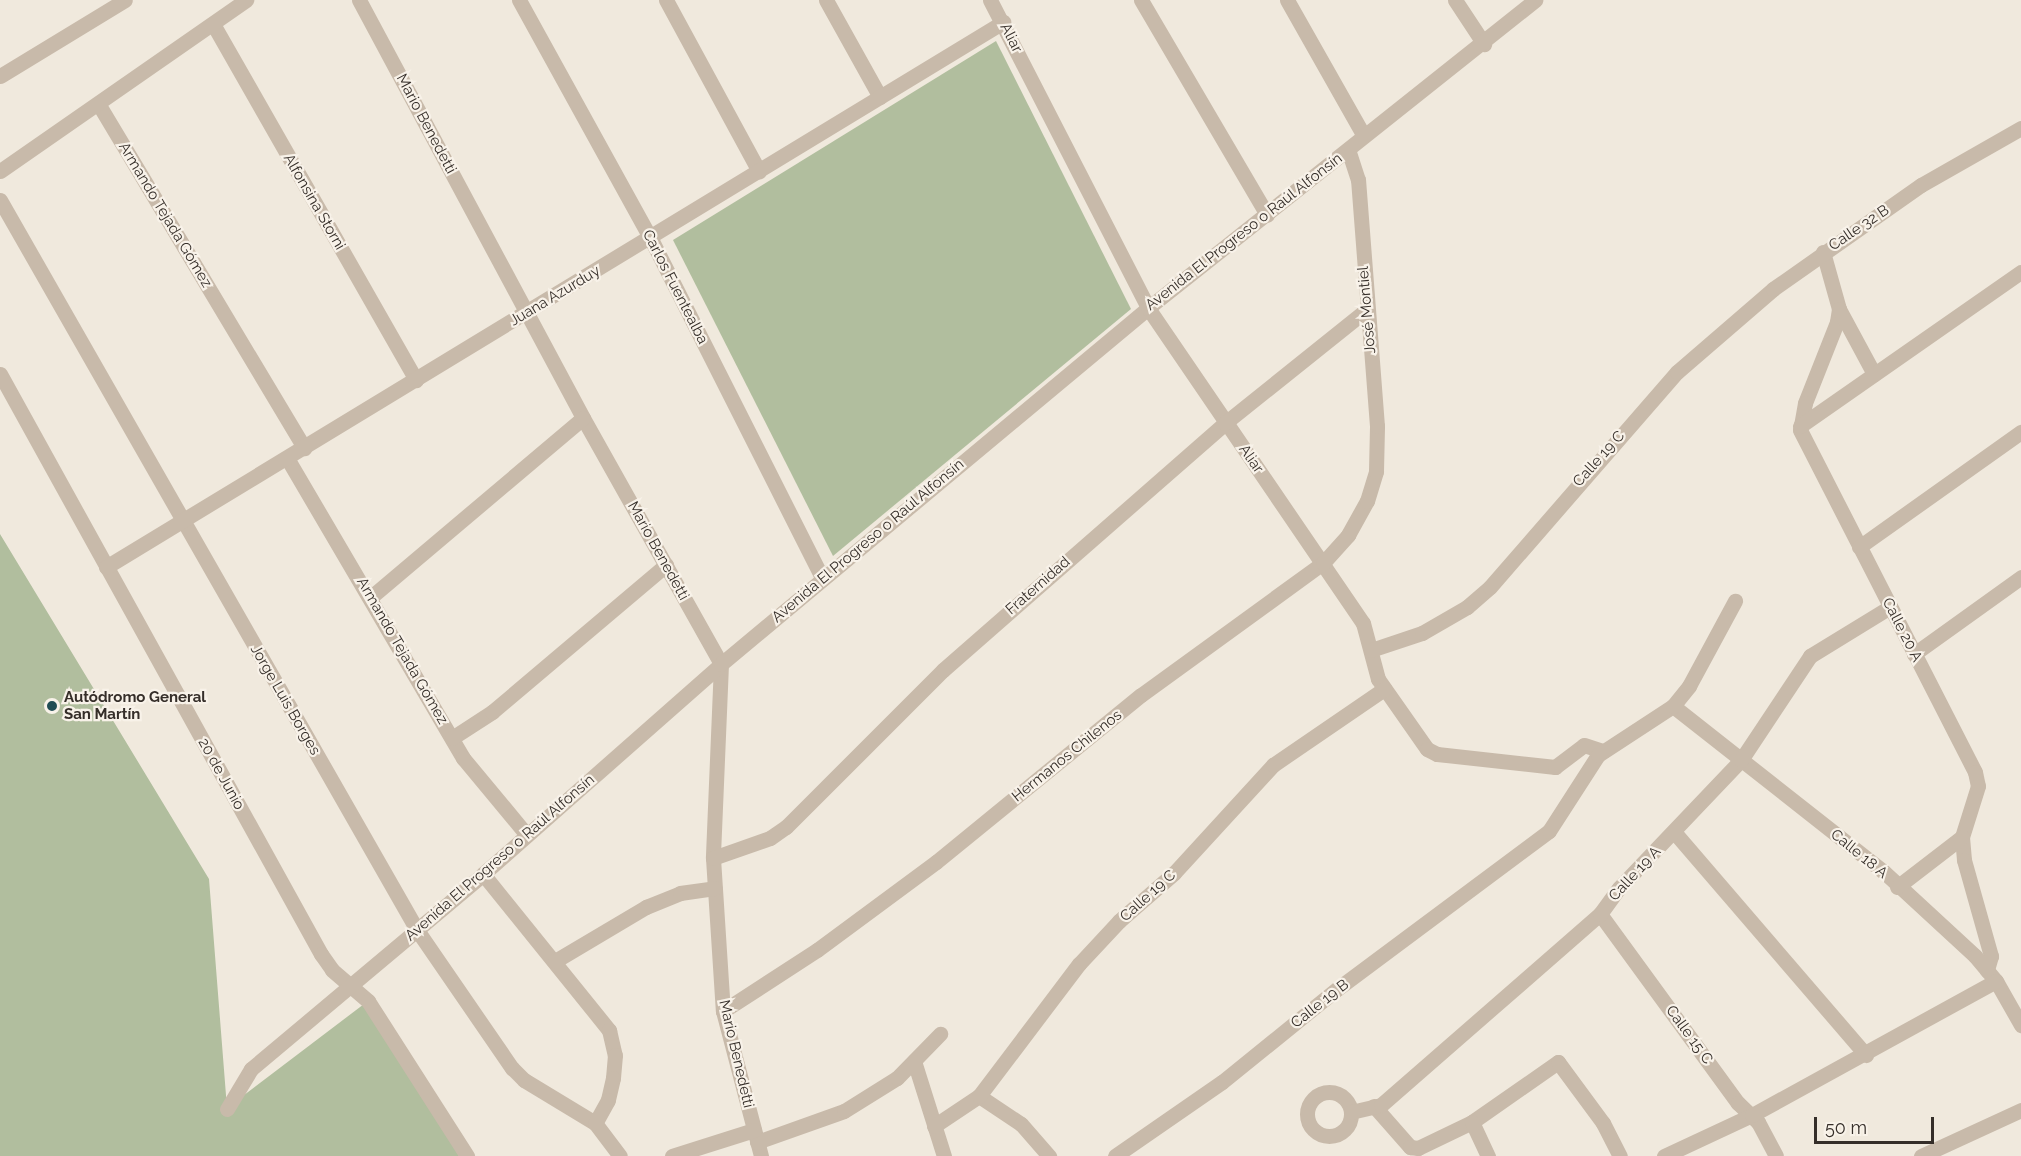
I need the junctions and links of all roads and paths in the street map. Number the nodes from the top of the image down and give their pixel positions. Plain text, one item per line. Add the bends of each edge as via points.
1 (125, 0) edge
2 (246, 0) edge
3 (359, 0) edge
4 (519, 0) edge
5 (666, 0) edge
6 (826, 0) edge
7 (990, 0) edge
8 (1141, 0) edge
9 (1287, 0) edge
10 (1455, 0) edge
11 (1535, 0) edge
12 (1003, 22) junction
13 (213, 24) junction
14 (1484, 44) junction
15 (0, 76) edge
16 (880, 98) junction
17 (99, 105) junction
18 (2021, 128) edge
19 (1364, 136) junction
20 (1348, 150) junction
21 (0, 171) edge
22 (759, 171) junction
23 (0, 200) edge
24 (1267, 215) junction
25 (650, 237) junction
26 (1822, 252) junction
27 (2021, 272) edge
28 (1148, 308) junction
29 (1839, 309) junction
30 (1366, 310) junction
31 (526, 313) junction
32 (0, 374) edge
33 (1874, 374) junction
34 (416, 380) junction
35 (583, 418) junction
36 (1226, 423) junction
37 (1800, 426) junction
38 (2021, 432) edge
39 (304, 448) junction
40 (287, 458) junction
41 (1376, 471) joint
42 (183, 522) junction
43 (1859, 547) junction
44 (1323, 563) junction
45 (666, 565) junction
46 (106, 567) junction
47 (2021, 577) edge
48 (823, 579) junction
49 (371, 597) junction
50 (1735, 601) dead end
51 (1890, 608) junction
52 (1371, 650) junction
53 (1914, 654) junction
54 (722, 664) junction
55 (1384, 689) junction
56 (1673, 706) junction
57 (452, 738) junction
58 (1603, 751) junction
59 (1741, 760) junction
60 (1675, 833) junction
61 (527, 835) junction
62 (1962, 837) junction
63 (713, 858) junction
64 (483, 874) junction
65 (1898, 887) junction
66 (715, 888) junction
67 (1600, 914) junction
68 (417, 930) junction
69 (555, 960) junction
70 (1991, 976) junction
71 (351, 984) junction
72 (723, 1011) junction
73 (2019, 1018) edge
74 (940, 1034) dead end
75 (1866, 1055) junction
76 (914, 1061) junction
77 (979, 1096) junction
78 (1374, 1107) junction
79 (227, 1109) dead end
80 (2021, 1110) edge
81 (1352, 1112) dead end
82 (1752, 1115) junction
83 (1472, 1122) junction
84 (595, 1123) junction
85 (934, 1126) junction
86 (758, 1143) edge
87 (467, 1156) edge
88 (620, 1156) edge
89 (672, 1156) edge
90 (944, 1156) edge
91 (1049, 1156) edge
92 (1116, 1156) edge
93 (1488, 1156) edge
94 (1620, 1156) edge
95 (1664, 1156) edge
96 (1776, 1156) edge
97 (1921, 1156) edge

1 - 15 street
2 - 13 street
3 - 31 street, Mario Benedetti
4 - 25 street, Carlos Fuentealba
5 - 22 street
6 - 16 street
7 - 12 street, Aliar
8 - 24 street
9 - 19 street
10 - 14 street
11 - 14 street, Avenida El Progreso o Raúl Alfonsín
12 - 16 street, Juana Azurduy
12 - 28 street, Aliar
13 - 17 street
13 - 34 street, Alfonsina Storni
14 - 19 street, Avenida El Progreso o Raúl Alfonsín
16 - 22 street, Juana Azurduy
17 - 21 street
17 - 39 street, Armando Tejada Gómez
18 - 26 street, Calle 32 B via 1921,185
19 - 20 street, Avenida El Progreso o Raúl Alfonsín
20 - 24 street, Avenida El Progreso o Raúl Alfonsín
20 - 30 street, José Montiel via 1358,180
22 - 25 street, Juana Azurduy
23 - 42 street, Jorge Luis Borges
24 - 28 street, Avenida El Progreso o Raúl Alfonsín
25 - 31 street, Juana Azurduy
25 - 48 street, Carlos Fuentealba
26 - 29 street, Calle 32 B
26 - 52 street, Calle 19 C via 1677,372 1564,498 1517,559 1482,594 1422,633
27 - 33 street
28 - 36 street, Aliar
28 - 48 street, Avenida El Progreso o Raúl Alfonsín
29 - 33 street, Calle 32 B
29 - 37 street
30 - 36 street, Fraternidad
30 - 41 street, José Montiel via 1377,426
31 - 34 street, Juana Azurduy
31 - 35 street, Mario Benedetti
32 - 46 street, 20 de Junio
33 - 37 street
34 - 39 street, Juana Azurduy
35 - 45 street, Mario Benedetti
35 - 49 street
36 - 44 street, Aliar
36 - 63 street, Fraternidad via 943,670 786,827 770,838
37 - 43 street, Calle 20 A
38 - 43 street
39 - 40 street, Juana Azurduy
40 - 42 street, Juana Azurduy
40 - 49 street, Armando Tejada Gómez
41 - 44 street, Hermanos Chilenos via 1367,501 1348,535
42 - 46 street, Juana Azurduy
42 - 68 street, Jorge Luis Borges
43 - 51 street, Calle 20 A
44 - 52 street, Aliar via 1363,623
44 - 72 street, Hermanos Chilenos via 1141,695 936,862 817,950
45 - 54 street, Mario Benedetti
45 - 57 street via 492,712
46 - 71 street, 20 de Junio via 321,954 332,970
47 - 53 street
48 - 54 street, Avenida El Progreso o Raúl Alfonsín
49 - 57 street, Armando Tejada Gómez
50 - 56 street via 1689,686
51 - 53 street, Calle 20 A
51 - 59 street, Calle 19 A via 1810,656
52 - 55 street, Aliar via 1373,668
53 - 62 street, Calle 20 A via 1975,772 1976,801
54 - 61 street, Avenida El Progreso o Raúl Alfonsín
54 - 63 street, Mario Benedetti
55 - 58 street, Aliar via 1427,749 1437,754 1555,767 1584,745
55 - 77 street, Calle 19 C via 1273,765 1174,873 1119,921 1079,964
56 - 58 street, Calle 19 B
56 - 59 street, Calle 18 A
57 - 61 street, Armando Tejada Gómez via 463,758
58 - 92 street, Calle 19 B via 1587,768 1550,831 1337,989 1222,1082
59 - 60 street, Calle 19 A
59 - 65 street, Calle 18 A
60 - 67 street, Calle 19 A via 1619,888
60 - 75 street
61 - 64 street, Avenida El Progreso o Raúl Alfonsín
62 - 65 street
62 - 70 street via 1964,861 1991,956
63 - 66 street, Mario Benedetti
64 - 68 street, Avenida El Progreso o Raúl Alfonsín
64 - 69 street
65 - 70 street, Calle 18 A
66 - 69 street via 680,893 646,907
66 - 72 street, Mario Benedetti
67 - 78 street, Calle 19 A via 1460,1040
67 - 82 street, Calle 15 C via 1738,1103
68 - 71 street, Avenida El Progreso o Raúl Alfonsín
68 - 84 street, Jorge Luis Borges via 512,1068
69 - 84 street via 604,1023 614,1044 608,1100
70 - 73 street, Calle 18 A
70 - 75 street
71 - 79 street, Avenida El Progreso o Raúl Alfonsín via 251,1069
71 - 87 street, 20 de Junio via 368,1001
72 - 86 street, Mario Benedetti
74 - 76 street
75 - 82 street
76 - 85 street
76 - 86 street via 897,1078 844,1111
77 - 85 street, Calle 19 C
77 - 91 street via 1021,1124
78 - 81 street, Calle 19 A
78 - 83 street via 1410,1147 1418,1148
80 - 97 street
82 - 95 street
82 - 96 street, Calle 15 C
83 - 93 street
83 - 94 street via 1558,1062 1603,1123
84 - 88 street, Jorge Luis Borges
85 - 90 street
86 - 89 street

